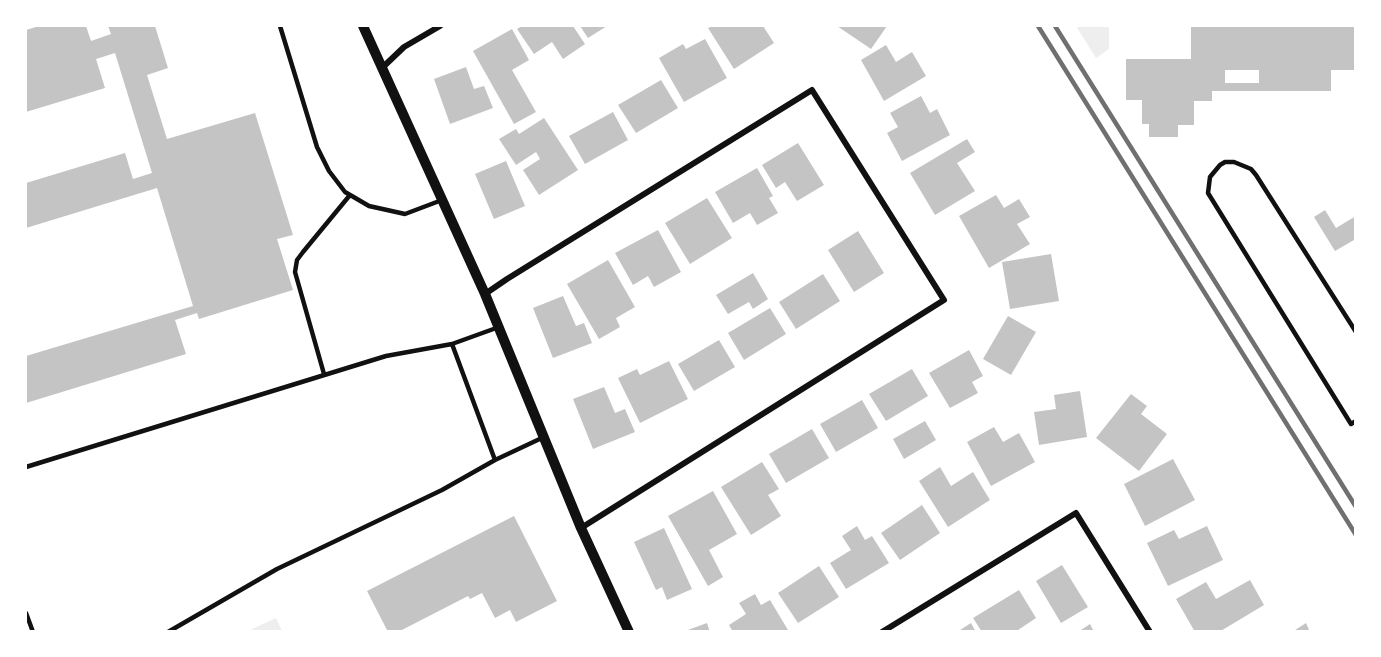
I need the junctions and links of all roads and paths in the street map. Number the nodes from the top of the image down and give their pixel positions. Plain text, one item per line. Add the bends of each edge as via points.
1 (280, 26) edge
2 (363, 26) edge
3 (440, 26) edge
4 (382, 69) junction
5 (350, 195) junction
6 (442, 200) junction
7 (485, 294) junction
8 (499, 327) junction
9 (1356, 332) edge
10 (452, 344) junction
11 (324, 374) junction
12 (1356, 421) edge
13 (544, 437) junction
14 (495, 460) junction
15 (26, 467) edge
16 (581, 528) junction
17 (26, 613) edge
18 (33, 632) edge
19 (168, 632) edge
20 (629, 632) edge
21 (882, 632) edge
22 (1150, 632) edge

1 - 5 lane via 317,147 329,171
2 - 4 street
3 - 4 street via 404,47
4 - 6 street
5 - 6 lane via 369,206 405,214
5 - 11 lane via 297,260 295,272
6 - 7 street
7 - 8 street
7 - 16 street via 812,90 944,300
8 - 10 lane
8 - 13 street
9 - 12 lane via 1256,175 1234,162 1220,165 1210,177 1208,193 1351,424
10 - 11 lane via 398,352
10 - 14 lane
11 - 15 lane
13 - 14 lane
13 - 16 street
14 - 19 lane via 442,490 277,569
16 - 20 street
17 - 18 lane
21 - 22 street via 1076,513

